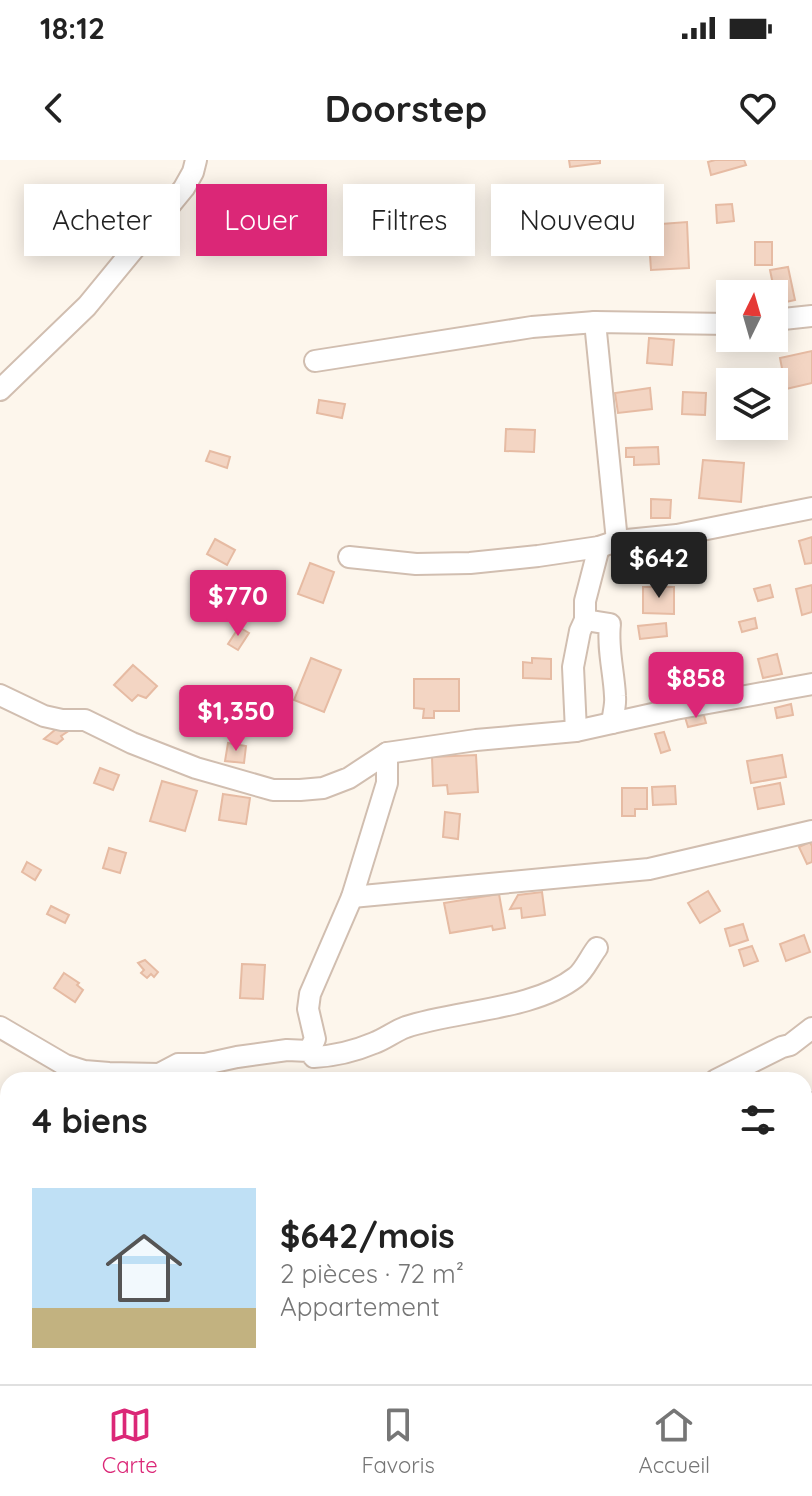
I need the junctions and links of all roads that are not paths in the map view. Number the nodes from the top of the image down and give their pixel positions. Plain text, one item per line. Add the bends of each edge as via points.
1 (215, 160) edge
2 (195, 166) edge
3 (812, 316) edge
4 (788, 319) edge
5 (595, 322) junction
6 (716, 324) edge
7 (315, 361) dead end
8 (0, 390) edge
9 (812, 508) edge
10 (608, 544) junction
11 (349, 557) dead end
12 (585, 620) junction
13 (812, 684) edge
14 (0, 695) edge
15 (612, 723) junction
16 (576, 731) junction
17 (387, 753) junction
18 (812, 831) edge
19 (352, 897) junction
20 (597, 948) dead end
21 (0, 1027) edge
22 (812, 1028) edge
23 (309, 1051) junction
24 (109, 1072) edge
25 (178, 1072) edge
26 (732, 1072) edge

1 - 2 street via 203,169
2 - 8 street via 184,188 87,306
3 - 4 street
5 - 6 street
5 - 7 street via 479,334
5 - 10 street
9 - 10 street
10 - 11 street via 470,563
10 - 12 street via 585,601
12 - 15 street via 610,624 616,699
12 - 16 street via 573,667
13 - 15 street
14 - 17 street via 44,716 85,720 196,768 273,790 323,788
15 - 16 street
16 - 17 street
17 - 19 street via 387,783
18 - 19 street via 649,869
19 - 23 street via 310,994 315,1039
20 - 23 street via 578,976 538,997 404,1028 339,1054 314,1057
21 - 24 street via 65,1065
22 - 26 street via 790,1045
23 - 25 street via 237,1057

